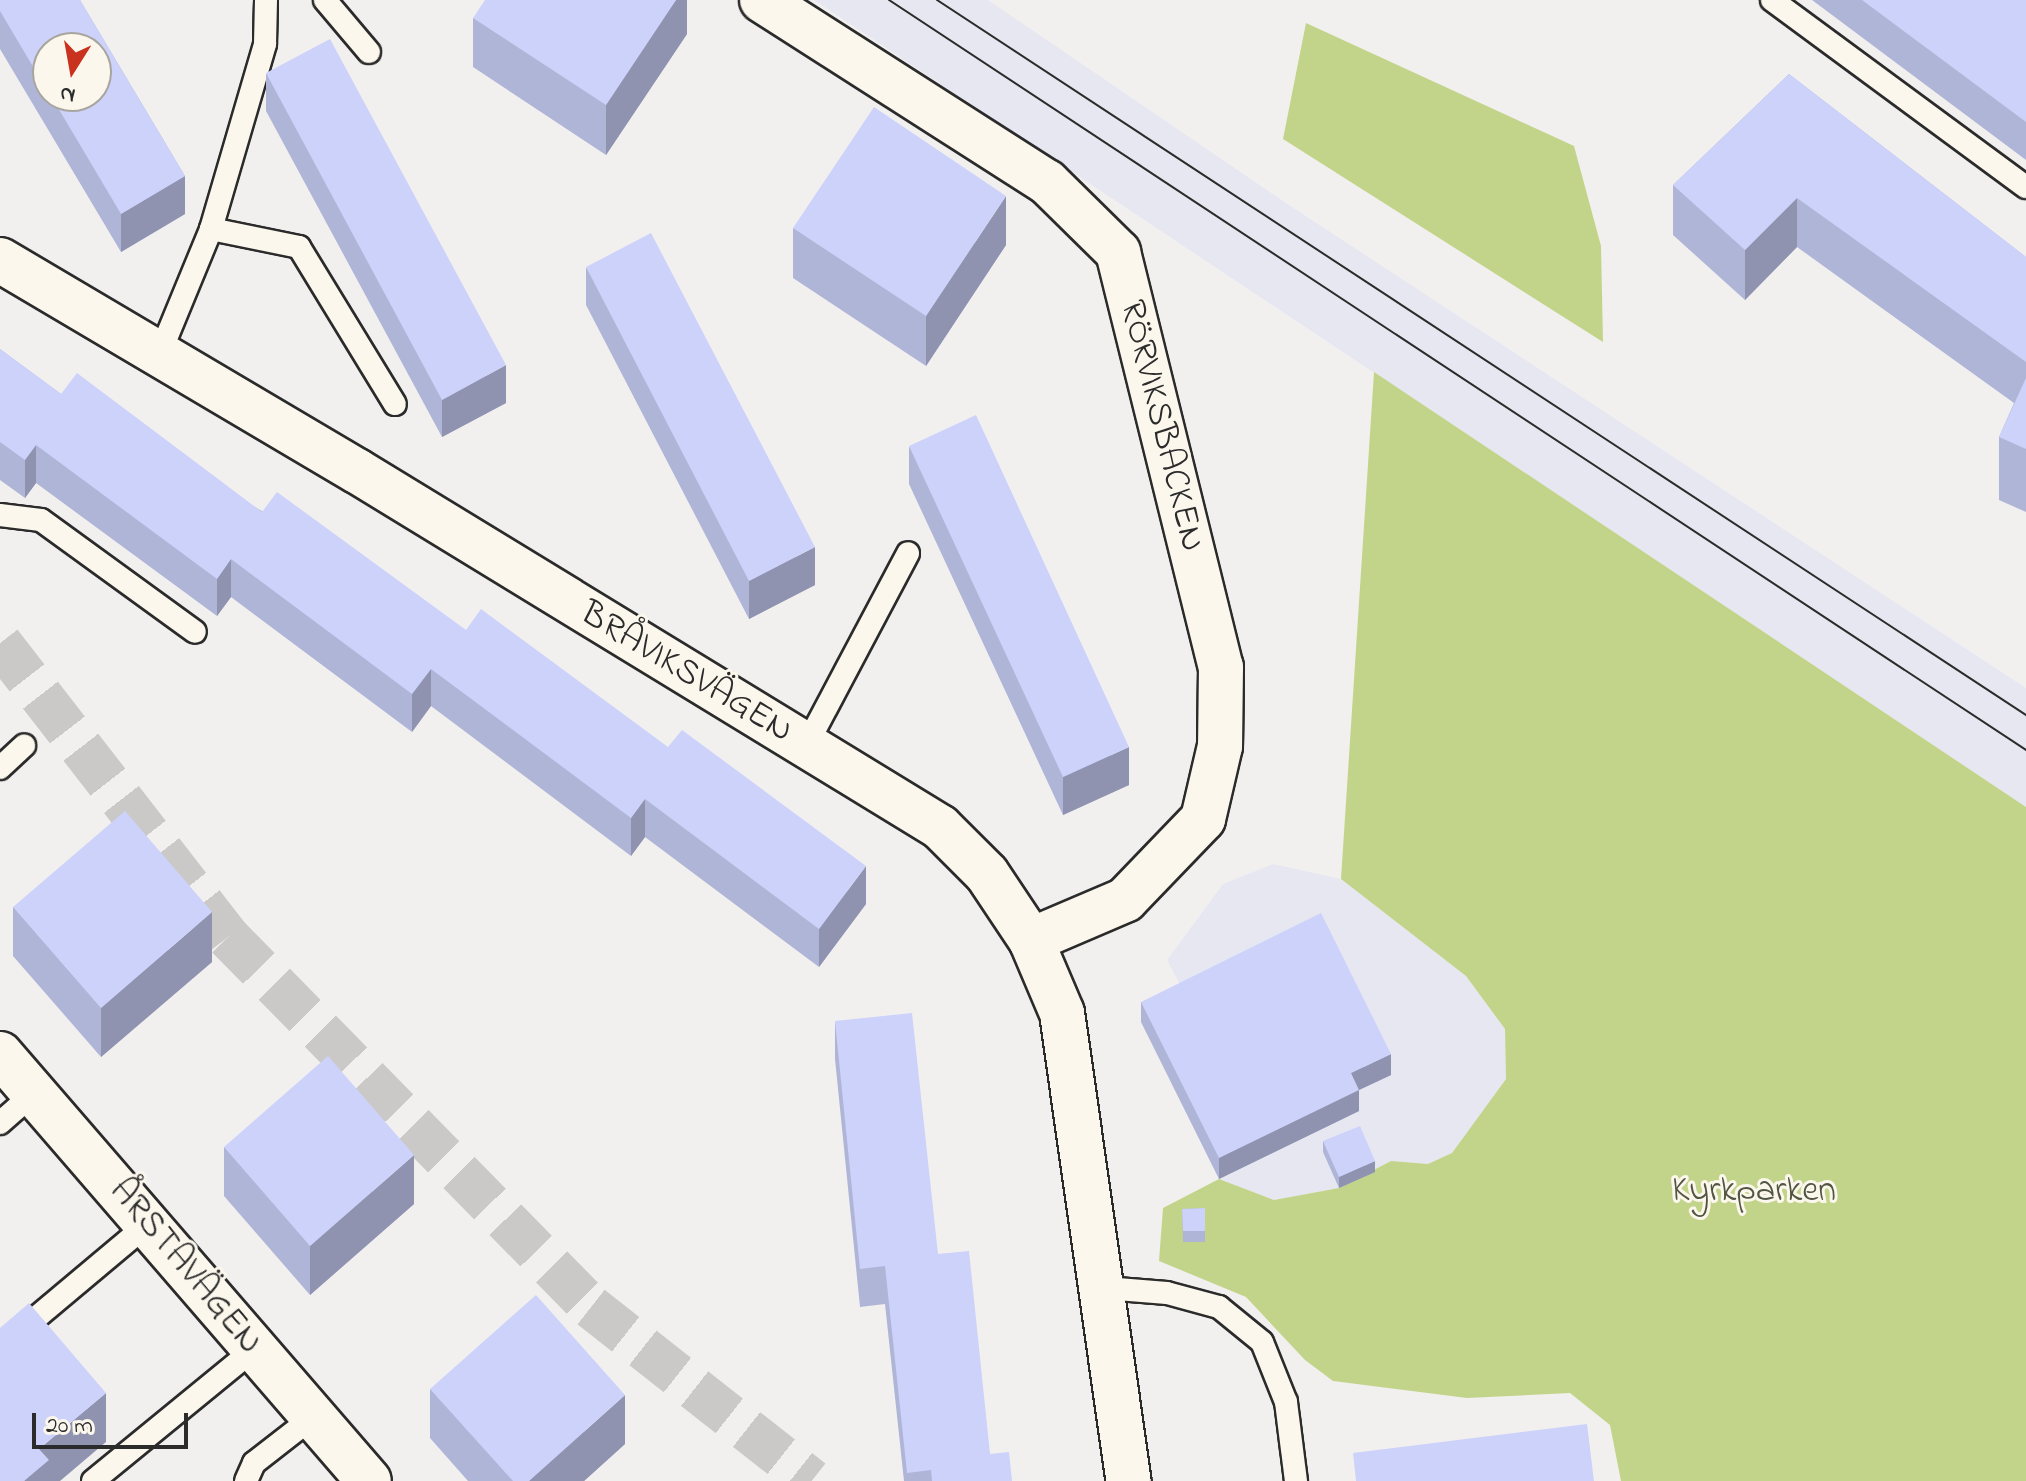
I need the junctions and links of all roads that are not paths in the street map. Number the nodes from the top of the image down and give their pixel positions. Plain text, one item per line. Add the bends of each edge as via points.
1 (266, 0) edge
2 (325, 0) edge
3 (762, 0) edge
4 (1772, 0) edge
5 (369, 52) dead end
6 (2026, 187) edge
7 (211, 229) junction
8 (0, 260) edge
9 (160, 353) junction
10 (395, 404) dead end
11 (0, 515) edge
12 (908, 553) dead end
13 (195, 632) dead end
14 (24, 746) dead end
15 (806, 746) junction
16 (0, 768) edge
17 (1031, 940) junction
18 (0, 1054) edge
19 (34, 1093) junction
20 (0, 1123) edge
21 (149, 1223) junction
22 (1105, 1288) junction
23 (0, 1348) edge
24 (254, 1349) junction
25 (313, 1417) junction
26 (93, 1481) edge
27 (246, 1481) edge
28 (369, 1481) edge
29 (1129, 1481) edge
30 (1296, 1481) edge

1 - 7 lane via 265,44
2 - 5 lane
3 - 17 street, RÖRVIKSBACKEN via 1047,182 1118,252 1221,667 1220,746 1203,819 1125,900
4 - 6 lane
7 - 9 lane
7 - 10 lane via 299,247
8 - 9 street, BRÅVIKSVÄGEN
9 - 15 street, BRÅVIKSVÄGEN
11 - 13 lane via 41,520
12 - 15 lane
14 - 16 lane
15 - 17 street, BRÅVIKSVÄGEN via 940,827 987,874
17 - 22 street, BRÅVIKSVÄGEN via 1062,1013
18 - 19 street, ÅRSTAVÄGEN
19 - 20 lane
19 - 21 street, ÅRSTAVÄGEN
21 - 23 lane
21 - 24 street, ÅRSTAVÄGEN
22 - 29 street, BRÅVIKSVÄGEN
22 - 30 lane via 1167,1293 1219,1307 1262,1342 1286,1402
24 - 25 street, ÅRSTAVÄGEN
24 - 26 lane
25 - 27 lane via 254,1463
25 - 28 street, ÅRSTAVÄGEN

